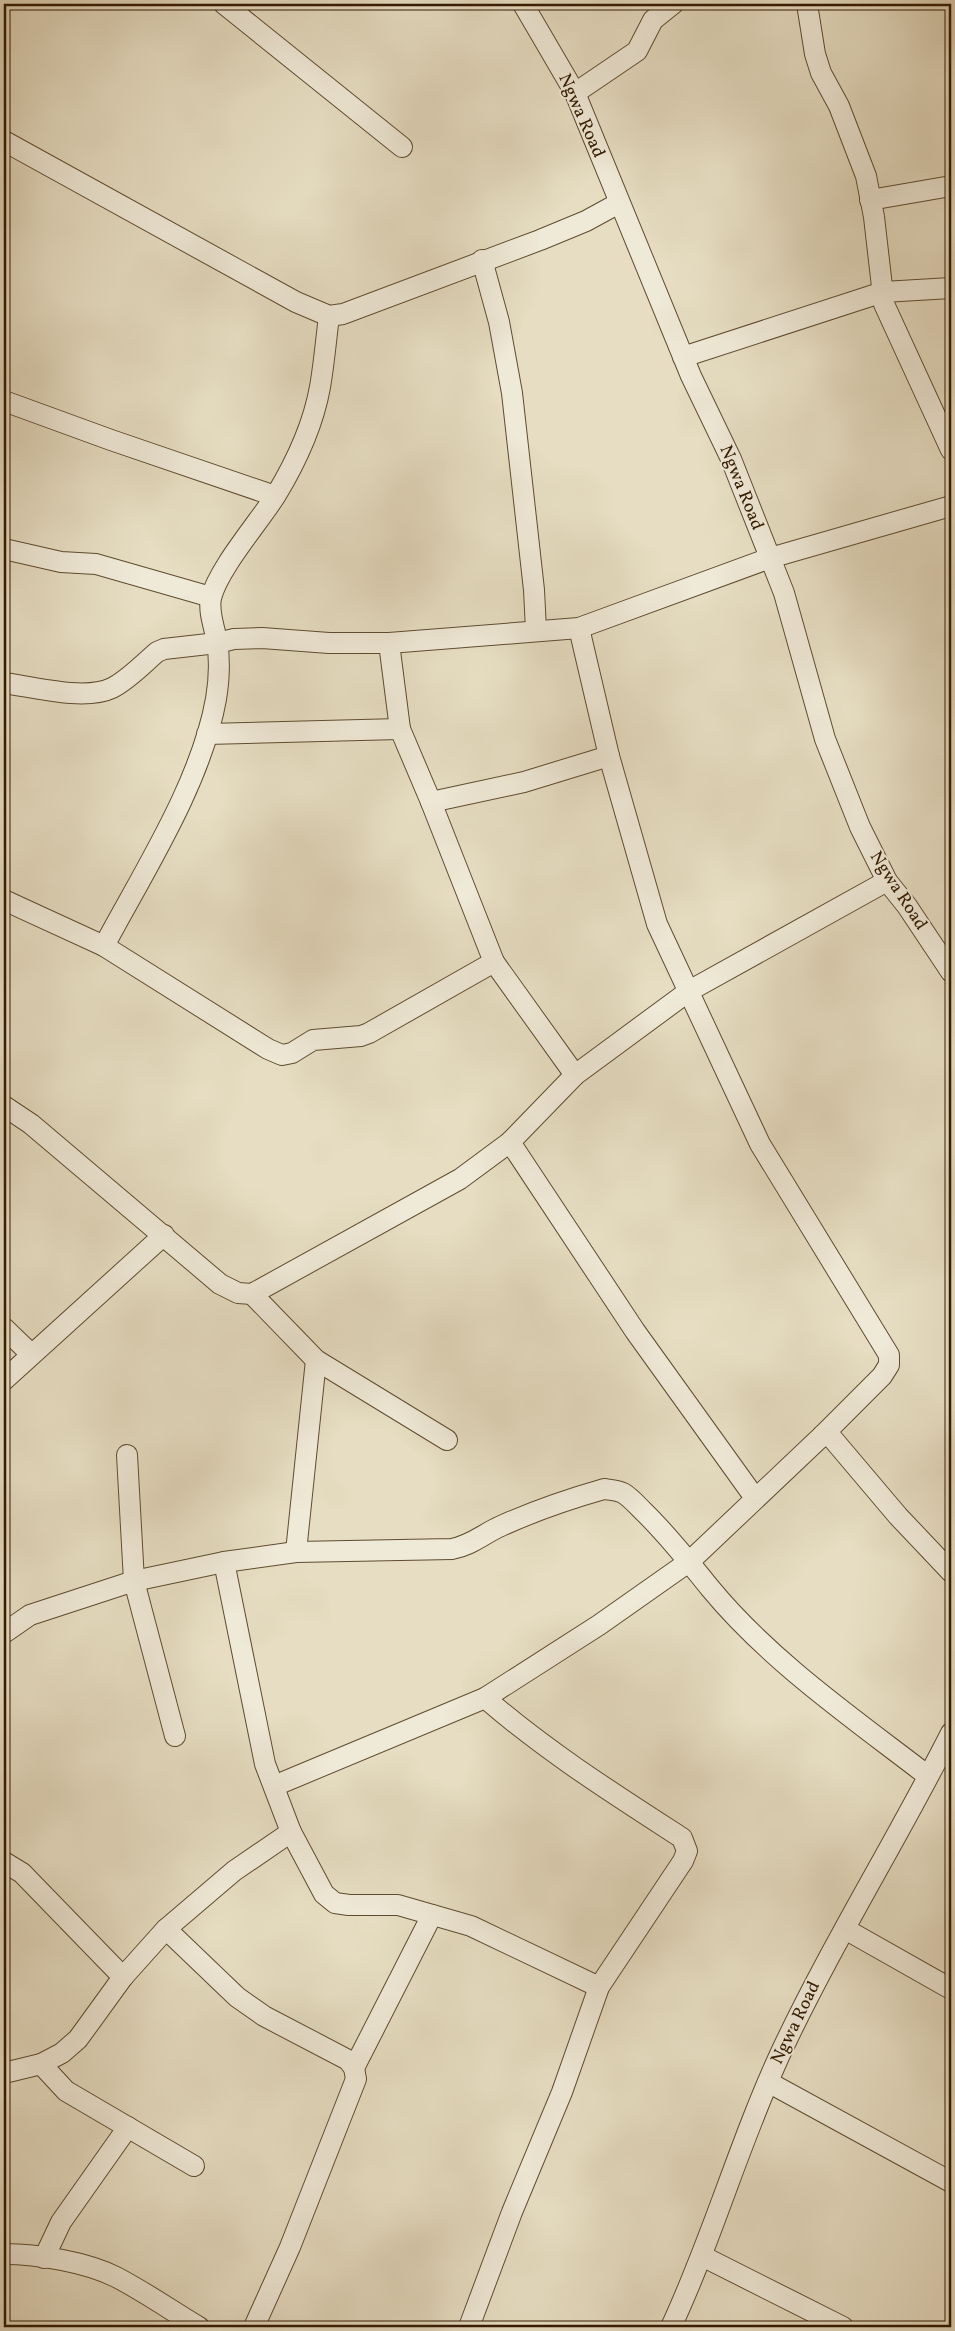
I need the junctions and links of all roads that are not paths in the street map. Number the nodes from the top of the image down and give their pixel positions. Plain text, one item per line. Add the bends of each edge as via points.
1 (224, 4) edge
2 (523, 4) edge
3 (673, 4) edge
4 (807, 4) edge
5 (575, 93) junction
6 (4, 141) edge
7 (402, 147) dead end
8 (951, 186) edge
9 (870, 200) junction
10 (619, 204) junction
11 (482, 260) junction
12 (951, 288) edge
13 (883, 292) junction
14 (329, 316) junction
15 (683, 357) junction
16 (4, 401) edge
17 (951, 450) edge
18 (275, 496) junction
19 (951, 506) edge
20 (4, 549) edge
21 (770, 558) junction
22 (211, 597) junction
23 (578, 628) junction
24 (536, 630) junction
25 (217, 643) junction
26 (389, 643) junction
27 (4, 683) edge
28 (400, 729) junction
29 (207, 734) junction
30 (609, 756) junction
31 (431, 802) junction
32 (887, 880) junction
33 (4, 900) edge
34 (104, 946) junction
35 (494, 962) junction
36 (950, 968) edge
37 (688, 991) junction
38 (575, 1075) junction
39 (4, 1106) edge
40 (510, 1142) junction
41 (164, 1236) junction
42 (252, 1294) junction
43 (4, 1328) edge
44 (31, 1354) junction
45 (316, 1360) junction
46 (4, 1380) edge
47 (823, 1435) junction
48 (447, 1440) dead end
49 (127, 1455) dead end
50 (755, 1498) junction
51 (296, 1552) junction
52 (690, 1561) junction
53 (224, 1562) junction
54 (951, 1572) edge
55 (134, 1581) junction
56 (4, 1633) edge
57 (485, 1698) junction
58 (951, 1733) edge
59 (175, 1736) dead end
60 (928, 1776) junction
61 (274, 1786) junction
62 (291, 1832) junction
63 (4, 1862) edge
64 (432, 1915) junction
65 (166, 1929) junction
66 (845, 1929) junction
67 (123, 1977) junction
68 (599, 1987) junction
69 (951, 1988) edge
70 (41, 2064) junction
71 (354, 2068) junction
72 (4, 2073) edge
73 (768, 2082) junction
74 (128, 2127) junction
75 (194, 2166) dead end
76 (951, 2182) edge
77 (4, 2254) edge
78 (702, 2256) junction
79 (44, 2258) junction
80 (199, 2327) edge
81 (254, 2327) edge
82 (469, 2327) edge
83 (671, 2327) edge
84 (843, 2327) edge

1 - 7 street
2 - 5 street, Ngwa Road
3 - 5 street via 653,20 637,51
4 - 9 street via 821,73 853,140 866,176
5 - 10 street, Ngwa Road
6 - 14 street via 296,302
8 - 9 street
9 - 13 street
10 - 11 street via 586,221
10 - 15 street, Ngwa Road
11 - 14 street via 343,314
11 - 24 street via 499,322 512,393
12 - 13 street
13 - 15 street
13 - 17 street via 890,320
14 - 18 street via 320,389 310,424 299,455
15 - 21 street, Ngwa Road via 731,459
16 - 18 street
18 - 22 street
19 - 21 street
20 - 22 street via 61,562 96,564
21 - 23 street
21 - 32 street, Ngwa Road via 784,593 825,739 860,827
22 - 25 street via 210,609
23 - 24 street
23 - 30 street
24 - 26 street
25 - 26 street via 234,638
25 - 27 street via 164,649 113,688 100,693 74,693
25 - 29 street via 218,684
26 - 28 street
28 - 29 street
28 - 31 street
29 - 34 street via 172,818
30 - 31 street via 524,782
30 - 37 street via 657,924
31 - 35 street
32 - 36 street, Ngwa Road
32 - 37 street
33 - 34 street
34 - 35 street via 282,1055 314,1040 370,1033
35 - 38 street
37 - 38 street
37 - 47 street via 760,1144 889,1354 889,1365 882,1376
38 - 40 street
39 - 41 street via 31,1124
40 - 42 street via 460,1180
40 - 50 street via 635,1332
41 - 42 street via 220,1284 238,1293
41 - 44 street
42 - 45 street
43 - 44 street
44 - 46 street
45 - 48 street
45 - 51 street
47 - 50 street
47 - 54 street via 832,1438
49 - 55 street
50 - 52 street
51 - 52 street via 467,1546 487,1532 530,1513 604,1489 624,1494
51 - 53 street
52 - 57 street via 599,1625
52 - 60 street via 764,1643 818,1691
53 - 55 street
53 - 61 street via 265,1764
55 - 56 street via 30,1615
55 - 59 street
57 - 61 street
57 - 68 street via 515,1724 588,1776 682,1838 687,1851 683,1861
58 - 60 street, Ngwa Road
60 - 66 street, Ngwa Road
61 - 62 street
62 - 64 street via 324,1894 335,1903 398,1905
62 - 65 street via 234,1871
63 - 67 street via 22,1873
64 - 68 street via 470,1926
64 - 71 street
65 - 67 street
65 - 71 street via 237,1997 264,2016 348,2060
66 - 69 street
66 - 73 street, Ngwa Road
67 - 70 street via 78,2039 62,2053
68 - 82 street via 562,2092
70 - 72 street
70 - 74 street via 66,2091
71 - 81 street via 356,2079 290,2247
73 - 76 street
73 - 78 street, Ngwa Road via 753,2114
74 - 75 street
74 - 79 street via 61,2222
77 - 79 street
78 - 83 street, Ngwa Road
78 - 84 street
79 - 80 street via 89,2266 116,2277

